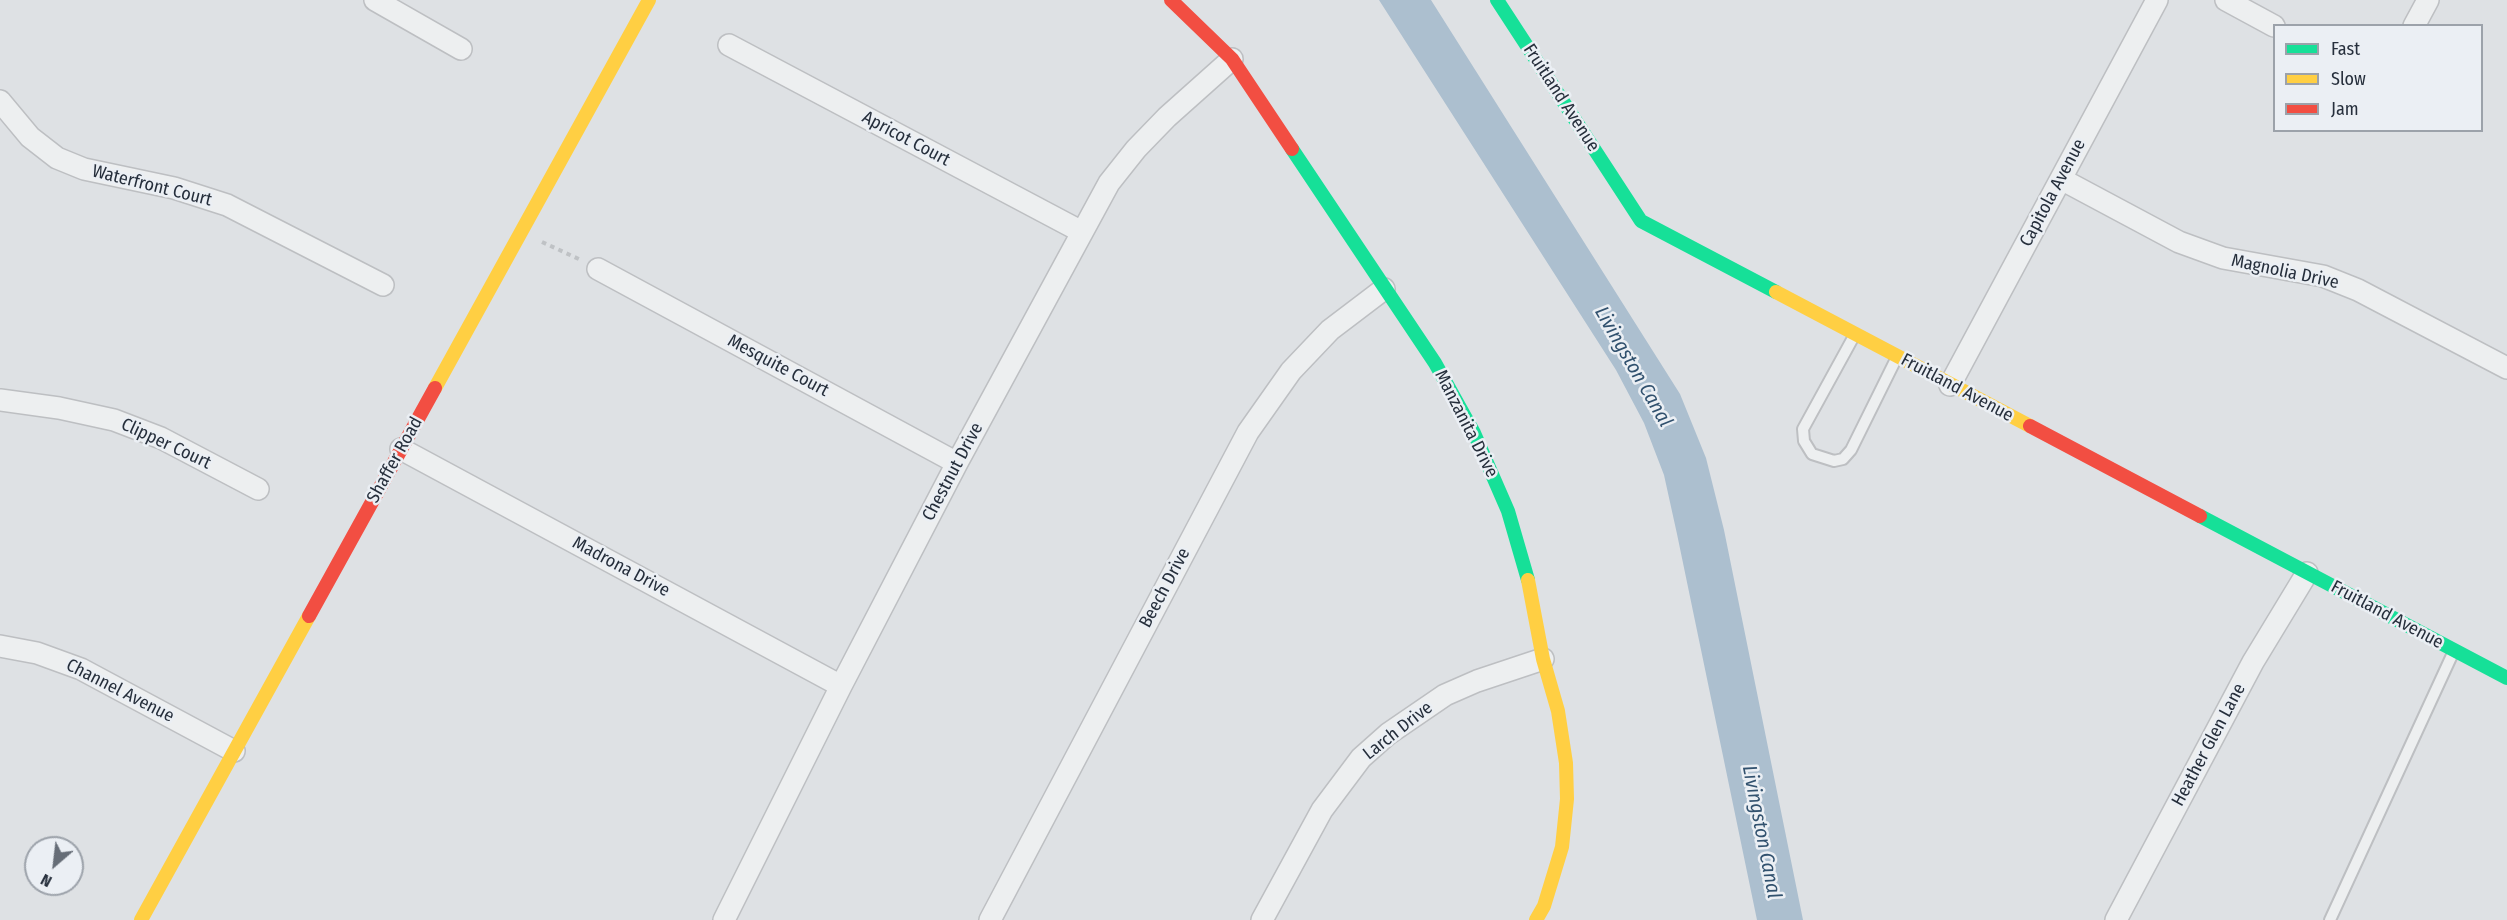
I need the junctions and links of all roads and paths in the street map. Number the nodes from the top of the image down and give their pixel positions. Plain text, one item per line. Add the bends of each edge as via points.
1 (375, 0) edge
2 (649, 0) edge
3 (1171, 0) edge
4 (1497, 0) edge
5 (2157, 0) edge
6 (2226, 0) edge
7 (2428, 0) edge
8 (2415, 24) edge
9 (2273, 25) edge
10 (729, 45) dead end
11 (461, 49) dead end
12 (1232, 59) junction
13 (0, 101) edge
14 (2061, 179) junction
15 (521, 232) junction
16 (1082, 232) junction
17 (598, 269) joint
18 (383, 285) dead end
19 (1384, 289) junction
20 (1855, 334) junction
21 (1898, 357) junction
22 (2507, 368) edge
23 (1950, 385) junction
24 (0, 400) edge
25 (401, 449) junction
26 (957, 463) junction
27 (258, 489) dead end
28 (2307, 573) junction
29 (0, 646) edge
30 (2455, 650) junction
31 (1543, 659) junction
32 (2507, 678) edge
33 (841, 686) junction
34 (234, 751) junction
35 (141, 920) edge
36 (724, 920) edge
37 (990, 920) edge
38 (1262, 920) edge
39 (1536, 920) edge
40 (2116, 920) edge
41 (2330, 920) edge

1 - 11 street
2 - 15 street, Shaffer Road
3 - 12 street, Manzanita Drive
4 - 20 street, Fruitland Avenue via 1641,221
5 - 14 street, Capitola Avenue
6 - 9 street
7 - 8 street
10 - 16 street, Apricot Court
12 - 16 street, Chestnut Drive via 1136,149 1109,183
12 - 19 street, Manzanita Drive
13 - 18 street, Waterfront Court via 30,137 57,158 84,169 174,188 227,205
14 - 22 street, Magnolia Drive via 2179,242 2223,258 2323,276 2358,290
14 - 23 street, Capitola Avenue
15 - 17 path
15 - 25 street, Shaffer Road
16 - 26 street, Chestnut Drive
17 - 26 street, Mesquite Court
19 - 31 street, Manzanita Drive via 1435,363 1483,453 1508,511 1533,595
19 - 37 street, Beech Drive via 1330,330 1291,371 1248,432
20 - 21 street, Fruitland Avenue
20 - 21 lane via 1803,429 1804,441 1812,454 1834,461 1843,459 1851,450
21 - 23 street, Fruitland Avenue
23 - 28 street, Fruitland Avenue
24 - 27 street, Clipper Court via 86,413 123,423 161,438
25 - 33 street, Madrona Drive
25 - 34 street, Shaffer Road
26 - 33 street, Chestnut Drive
28 - 30 street, Fruitland Avenue
28 - 40 street, Heather Glen Lane via 2253,662
29 - 34 street, Channel Avenue via 37,653 81,669
30 - 32 street, Fruitland Avenue
30 - 41 lane
31 - 38 street, Larch Drive via 1445,695 1361,758 1322,810
31 - 39 street, Manzanita Drive via 1558,711 1567,798 1562,847
33 - 36 street, Chestnut Drive
34 - 35 street, Shaffer Road

